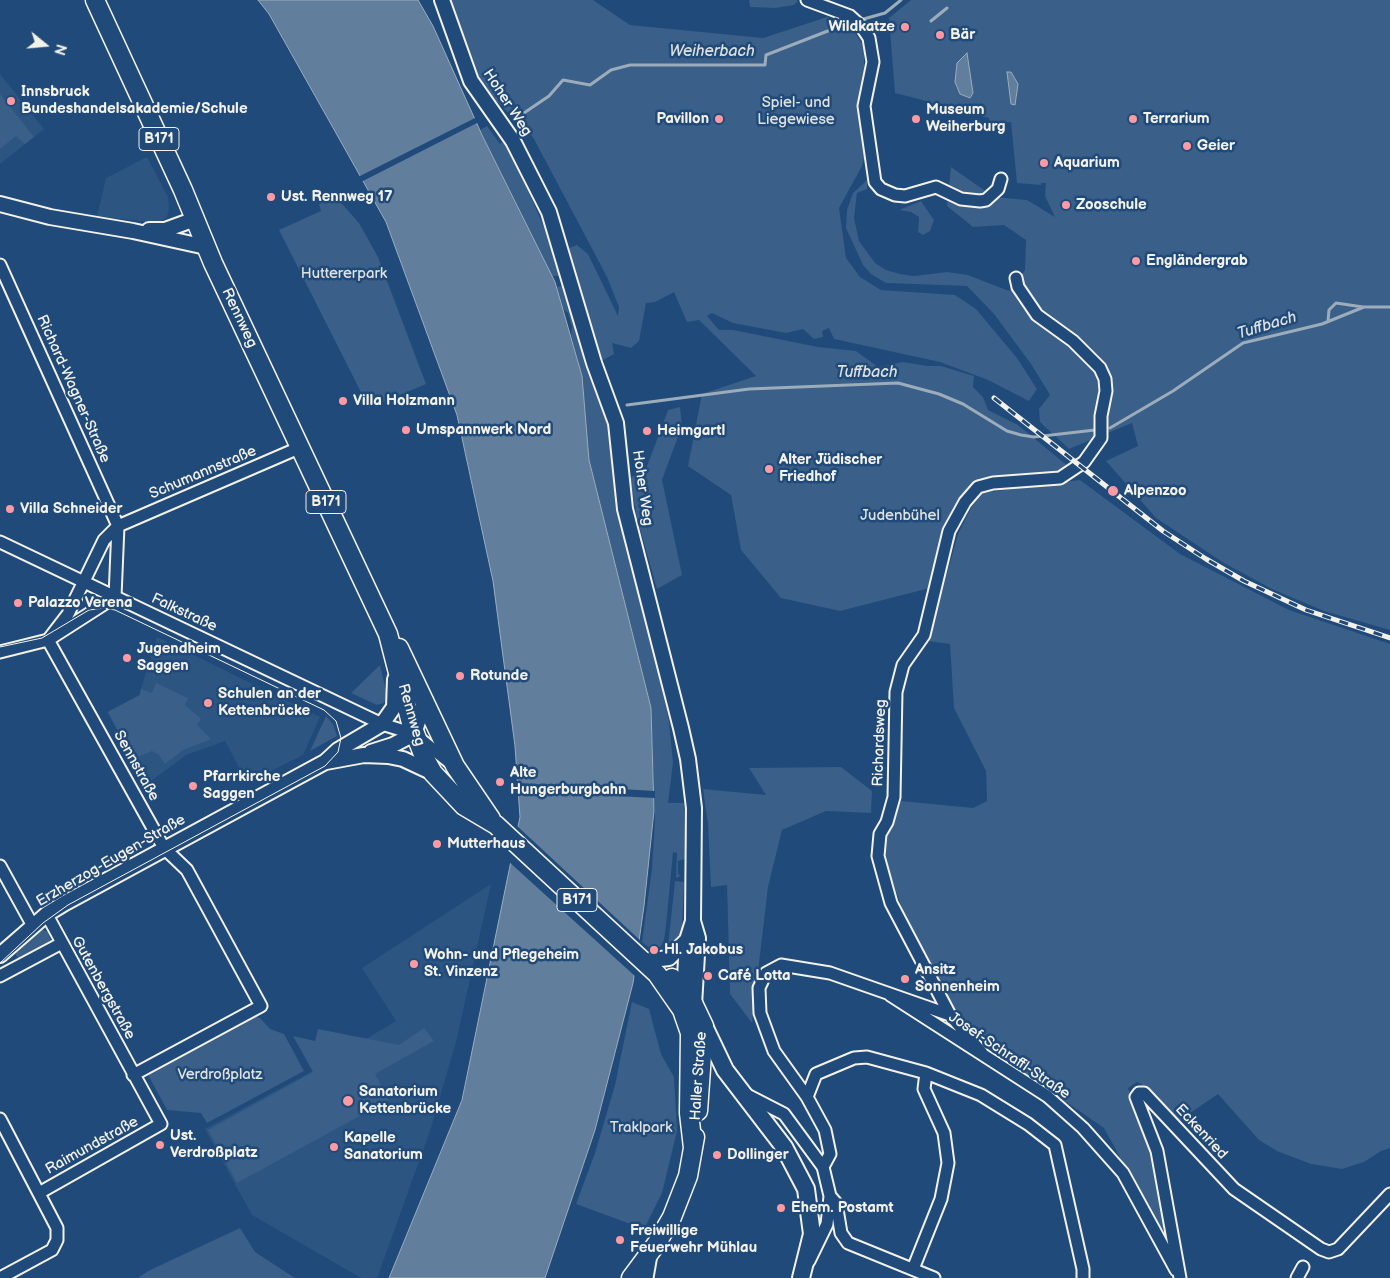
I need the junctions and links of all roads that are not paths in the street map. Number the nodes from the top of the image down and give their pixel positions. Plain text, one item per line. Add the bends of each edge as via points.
1 (94, 0) edge
2 (442, 0) edge
3 (807, 0) edge
4 (1001, 179) dead end
5 (0, 204) edge
6 (195, 219) junction
7 (133, 231) junction
8 (206, 247) junction
9 (0, 264) edge
10 (1016, 278) dead end
11 (301, 447) junction
12 (118, 526) junction
13 (0, 542) edge
14 (84, 582) junction
15 (115, 597) junction
16 (388, 634) junction
17 (48, 640) junction
18 (0, 652) edge
19 (394, 664) junction
20 (425, 700) junction
21 (382, 724) junction
22 (414, 734) junction
23 (364, 755) junction
24 (325, 762) junction
25 (454, 766) junction
26 (433, 773) junction
27 (496, 825) junction
28 (164, 848) junction
29 (0, 866) edge
30 (46, 915) junction
31 (693, 921) junction
32 (33, 926) junction
33 (687, 940) junction
34 (62, 943) junction
35 (0, 955) edge
36 (643, 961) junction
37 (0, 976) edge
38 (890, 995) junction
39 (687, 1003) junction
40 (950, 1015) junction
41 (697, 1030) junction
42 (982, 1053) junction
43 (702, 1056) junction
44 (725, 1070) junction
45 (926, 1073) junction
46 (133, 1075) junction
47 (743, 1093) junction
48 (807, 1097) junction
49 (0, 1119) edge
50 (693, 1148) junction
51 (823, 1167) junction
52 (39, 1193) junction
53 (1390, 1194) edge
54 (830, 1196) junction
55 (651, 1251) junction
56 (913, 1269) junction
57 (803, 1272) edge
58 (0, 1278) edge
59 (631, 1278) edge
60 (647, 1278) edge
61 (934, 1278) edge
62 (1083, 1278) edge
63 (1180, 1278) edge

1 - 6 main road, Rennweg / B171
2 - 31 street, Hoher Weg via 471,81 513,141 549,212 594,363 616,423 625,509 688,759 694,808
3 - 4 street via 850,16 867,32 873,62 864,106 875,182 895,195 905,196 936,187 961,199 980,201 998,189
5 - 7 street via 50,217
6 - 7 street via 165,230
6 - 8 main road, Rennweg / B171
7 - 8 street
8 - 11 main road, Rennweg / B171
9 - 12 street, Richard-Wagner-Straße
10 - 40 street, Richardsweg via 1018,287 1037,315 1073,342 1100,368 1106,392 1101,416 1103,428 1101,438 1084,462 1060,478 993,482 978,487 965,502 949,531 924,635 904,665 896,692 894,797 880,834 878,856 891,903
11 - 12 street, Schumannstraße
11 - 16 main road, Rennweg / B171
12 - 14 street via 104,540
12 - 15 street
13 - 14 street, Falkstraße
14 - 15 street, Falkstraße
14 - 17 street via 68,614
15 - 17 street
15 - 21 street, Falkstraße
16 - 19 main road, Rennweg / B171
16 - 20 main road, Rennweg / B171 via 398,646
17 - 18 street
17 - 28 street, Sennstraße
19 - 21 street via 395,700 393,709
19 - 22 main road, Rennweg / B171
20 - 22 street
20 - 25 main road, Rennweg / B171
21 - 22 street, Falkstraße
21 - 24 street via 338,750
22 - 23 street
22 - 25 street
22 - 26 main road, Rennweg / B171
23 - 24 street
23 - 26 street via 404,759
24 - 28 street, Erzherzog-Eugen-Straße
25 - 27 main road, Rennweg / B171
26 - 27 main road, Rennweg / B171 via 464,806
27 - 36 main road, Rennweg / B171
28 - 30 street, Erzherzog-Eugen-Straße
28 - 46 street, Sennstraße via 187,870 261,1006
29 - 32 street
30 - 32 street, Erzherzog-Eugen-Straße
30 - 34 street, Gutenbergstraße
31 - 33 street, Hoher Weg
31 - 39 street, Hoher Weg via 698,938
32 - 35 street, Erzherzog-Eugen-Straße
33 - 36 street via 670,958
33 - 39 street, Hoher Weg
34 - 37 street
34 - 46 street, Gutenbergstraße
36 - 39 main road, Haller Straße / B171 via 657,974 671,978
38 - 40 street
38 - 42 street, Josef-Schraffl-Straße
38 - 48 street via 830,973 781,965 766,973 759,988 760,1013 774,1051
39 - 41 main road, Haller Straße / B171
40 - 42 street, Richardsweg
41 - 43 main road, Haller Straße / B171
41 - 44 main road
41 - 50 main road, Haller Straße / B171 via 689,1113
42 - 63 street, Josef-Schraffl-Straße via 1046,1096 1089,1134 1123,1173
43 - 44 main road
43 - 50 main road, Haller Straße / B171
44 - 47 main road
45 - 48 street via 867,1057 854,1058 816,1074
45 - 56 street via 924,1089 944,1133 948,1163 942,1199
45 - 62 street via 981,1095 1028,1124 1054,1145
46 - 52 street, Raimundstraße via 161,1124
47 - 51 street via 784,1114
47 - 57 main road via 784,1147 806,1189 812,1234
48 - 51 street via 830,1154
49 - 52 street
50 - 55 main road, Haller Straße / B171 via 679,1201
51 - 54 street
52 - 58 street via 57,1228 57,1240 52,1250
53 - 63 street, Eckenried via 1338,1249 1329,1252 1321,1249 1234,1189 1144,1093 1139,1093 1136,1097 1157,1151
54 - 56 street via 836,1203 841,1233 848,1243
54 - 57 street via 827,1224
55 - 59 main road, Haller Straße / B171
55 - 60 street, Haller Straße
56 - 61 street

